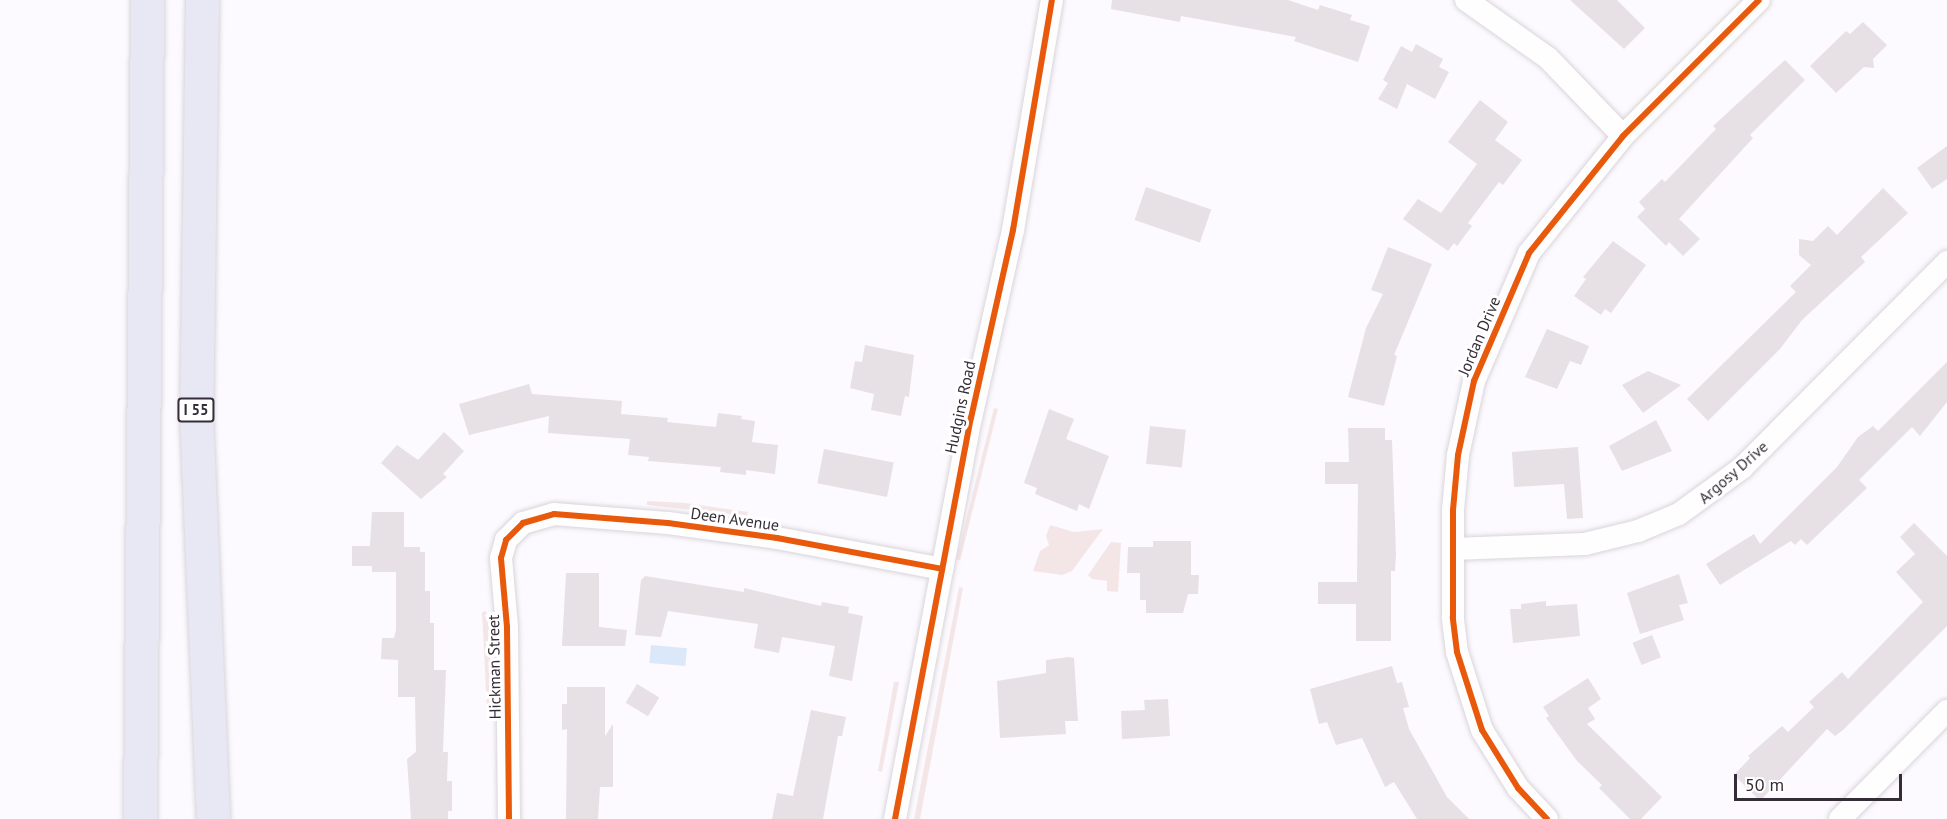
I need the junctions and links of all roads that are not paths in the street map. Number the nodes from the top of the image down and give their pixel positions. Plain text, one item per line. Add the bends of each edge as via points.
1 (147, 0) edge
2 (202, 0) edge
3 (1052, 0) edge
4 (1466, 0) edge
5 (1759, 0) edge
6 (1623, 136) junction
7 (1947, 262) edge
8 (523, 523) joint
9 (1453, 549) junction
10 (942, 569) junction
11 (1947, 711) edge
12 (140, 819) edge
13 (213, 819) edge
14 (509, 819) edge
15 (895, 819) edge
16 (1547, 819) edge
17 (1840, 819) edge

1 - 12 highway
2 - 13 highway, I 55 via 196,414
3 - 10 street, Hudgins Road via 1013,230
4 - 6 street via 1548,58
5 - 6 street, Jordan Drive
6 - 9 street, Jordan Drive via 1528,253 1474,381 1458,455
7 - 9 street, Argosy Drive via 1742,468 1679,514 1638,531 1585,544
8 - 10 street, Deen Avenue via 554,514 668,523 777,538
8 - 14 street, Hickman Street via 506,540 501,558 507,627
9 - 16 street, Jordan Drive via 1453,617 1471,704 1509,774
10 - 15 street, Hudgins Road
11 - 17 street

